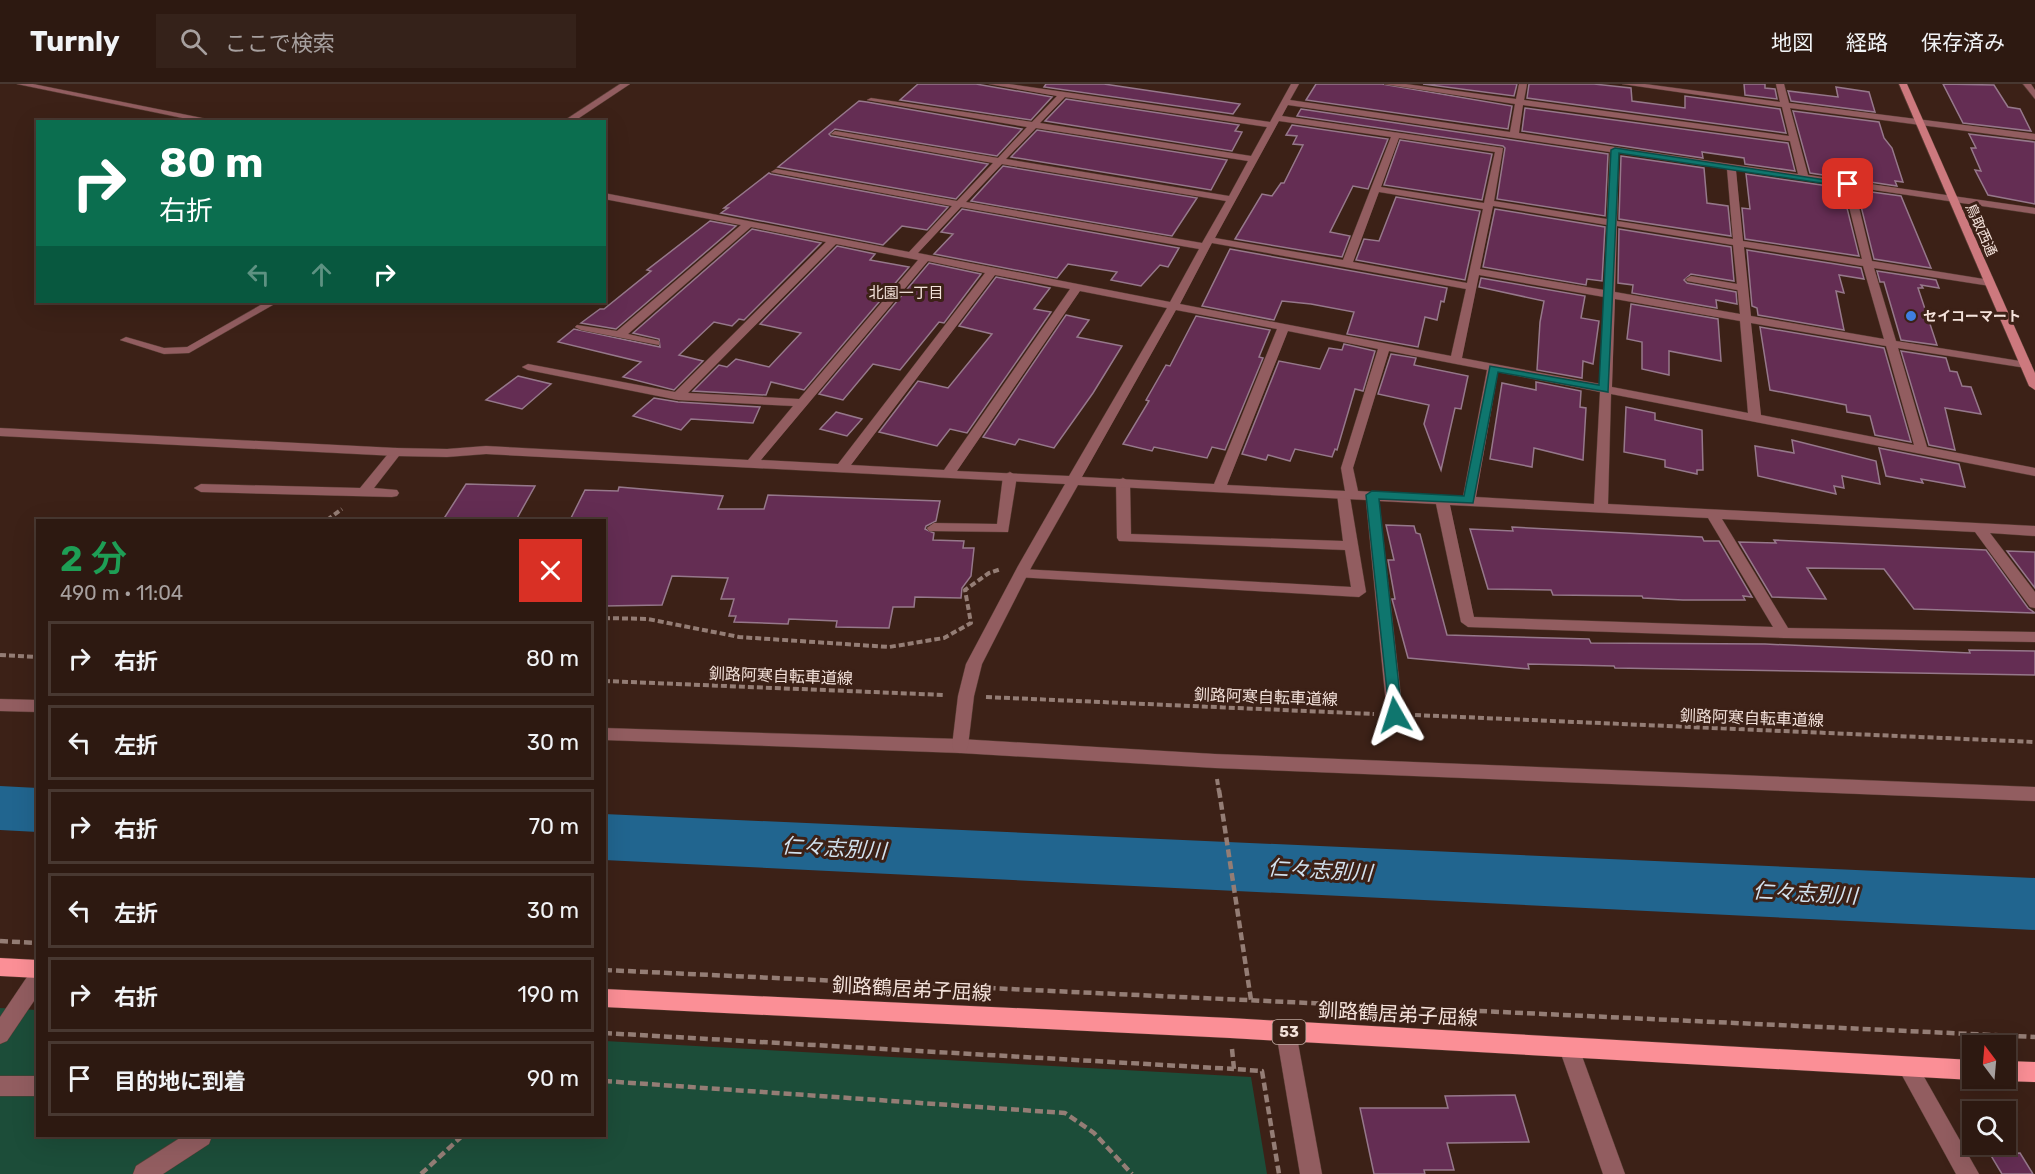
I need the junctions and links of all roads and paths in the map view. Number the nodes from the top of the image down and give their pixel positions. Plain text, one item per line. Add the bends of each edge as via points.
1 (21, 84) edge
2 (626, 84) edge
3 (993, 84) edge
4 (1295, 84) edge
5 (1388, 84) edge
6 (1523, 84) edge
7 (1626, 84) edge
8 (1780, 84) edge
9 (1903, 84) edge
10 (2027, 84) edge
11 (1064, 94) junction
12 (2035, 97) edge
13 (871, 100) dead end
14 (1285, 102) junction
15 (1520, 102) junction
16 (1784, 104) junction
17 (208, 120) edge
18 (569, 120) edge
19 (1276, 121) junction
20 (1919, 122) junction
21 (1035, 125) junction
22 (835, 134) dead end
23 (1396, 135) junction
24 (1514, 135) junction
25 (2035, 136) edge
26 (1794, 139) junction
27 (1615, 150) junction
28 (1255, 159) junction
29 (1000, 161) junction
30 (1731, 167) junction
31 (776, 172) dead end
32 (1804, 178) junction
33 (1848, 184) junction
34 (1377, 189) junction
35 (606, 196) edge
36 (1233, 199) junction
37 (1953, 199) junction
38 (958, 204) junction
39 (1488, 205) junction
40 (2035, 211) edge
41 (749, 224) junction
42 (1614, 224) junction
43 (834, 240) junction
44 (1739, 243) junction
45 (1208, 244) junction
46 (911, 255) junction
47 (925, 258) junction
48 (1347, 264) junction
49 (1868, 264) junction
50 (992, 271) junction
51 (1475, 271) junction
52 (1691, 279) dead end
53 (1990, 283) junction
54 (1077, 287) junction
55 (1472, 287) junction
56 (1743, 288) junction
57 (1610, 294) junction
58 (271, 303) edge
59 (1173, 306) junction
60 (1746, 318) junction
61 (581, 327) dead end
62 (1284, 327) junction
63 (620, 335) junction
64 (126, 340) dead end
65 (655, 343) dead end
66 (1893, 344) junction
67 (1384, 347) junction
68 (1456, 361) junction
69 (2026, 364) junction
70 (528, 367) dead end
71 (1493, 368) junction
72 (2035, 386) edge
73 (1604, 389) junction
74 (678, 396) junction
75 (802, 404) junction
76 (1755, 418) junction
77 (0, 432) edge
78 (1922, 451) junction
79 (396, 452) junction
80 (750, 465) junction
81 (841, 469) junction
82 (2035, 472) edge
83 (948, 474) junction
84 (1010, 476) junction
85 (1075, 480) junction
86 (1122, 482) junction
87 (1219, 487) junction
88 (201, 488) dead end
89 (364, 492) junction
90 (392, 493) dead end
91 (1348, 494) junction
92 (1372, 495) junction
93 (1442, 499) junction
94 (1469, 501) junction
95 (1600, 508) junction
96 (1712, 513) junction
97 (934, 528) dead end
98 (1979, 528) junction
99 (2035, 531) edge
100 (1351, 546) junction
101 (1023, 570) junction
102 (2035, 603) edge
103 (606, 618) edge
104 (1784, 633) junction
105 (2035, 637) edge
106 (0, 655) edge
107 (36, 657) edge
108 (606, 681) edge
109 (966, 696) junction
110 (0, 705) edge
111 (36, 706) edge
112 (1395, 715) junction
113 (606, 734) edge
114 (2035, 742) edge
115 (960, 746) junction
116 (1218, 784) dead end
117 (2035, 794) edge
118 (0, 941) edge
119 (36, 943) edge
120 (0, 967) edge
121 (36, 969) edge
122 (606, 970) edge
123 (36, 980) edge
124 (606, 998) edge
125 (1251, 1000) junction
126 (1230, 1028) junction
127 (1286, 1032) junction
128 (606, 1033) edge
129 (0, 1034) edge
130 (2035, 1037) edge
131 (1569, 1048) junction
132 (1908, 1068) junction
133 (1234, 1069) junction
134 (1962, 1070) edge
135 (2016, 1071) edge
136 (2035, 1072) edge
137 (606, 1081) edge
138 (0, 1086) edge
139 (36, 1086) edge
140 (200, 1137) edge
141 (459, 1137) edge
142 (144, 1174) edge
143 (421, 1174) edge
144 (1132, 1174) edge
145 (1279, 1174) edge
146 (1311, 1174) edge
147 (1614, 1174) edge
148 (1968, 1174) edge

1 - 17 street
2 - 18 street
3 - 11 street
4 - 14 street
5 - 15 street
6 - 15 street
7 - 16 street
8 - 16 street
9 - 20 street, 鳥取西通
10 - 12 street
11 - 19 street
11 - 21 street
13 - 21 street
14 - 19 street
14 - 24 street
15 - 24 street
15 - 26 street
16 - 20 street
16 - 26 street
19 - 23 street
19 - 28 street
20 - 25 street
20 - 37 street, 鳥取西通
21 - 28 street
21 - 29 street
22 - 29 street
23 - 34 street
23 - 39 street via 1500,150
24 - 27 street
26 - 32 street
27 - 30 street
27 - 42 street
28 - 36 street
29 - 36 street
29 - 38 street
30 - 32 street
30 - 44 street
31 - 38 street
32 - 33 street
33 - 37 street
33 - 49 street
34 - 39 street
34 - 48 street
35 - 41 street
36 - 45 street
37 - 40 street
37 - 53 street, 鳥取西通
38 - 45 street
38 - 46 street
39 - 42 street
39 - 51 street
41 - 43 street
41 - 63 street
42 - 44 street
42 - 57 street
43 - 46 street
43 - 74 street
44 - 49 street
44 - 56 street
45 - 48 street
45 - 59 street
46 - 47 street
47 - 50 street
47 - 75 street
48 - 55 street
49 - 53 street
49 - 66 street
50 - 54 street
50 - 81 street
51 - 55 street
51 - 57 street
52 - 56 street
53 - 69 street, 鳥取西通
54 - 59 street
54 - 83 street
55 - 68 street
56 - 60 street
57 - 60 street
57 - 73 street
58 - 64 street via 189,350 164,351
59 - 62 street
59 - 85 street
60 - 66 street
60 - 76 street
61 - 63 street
62 - 67 street
62 - 87 street
63 - 65 street
66 - 69 street
66 - 78 street
67 - 68 street
67 - 91 street via 1347,468
68 - 71 street
69 - 72 street, 鳥取西通
70 - 74 street
71 - 73 street
71 - 94 street
73 - 76 street
73 - 95 street
74 - 75 street
75 - 80 street
76 - 78 street
77 - 79 street
78 - 82 street
79 - 80 street via 486,450
79 - 89 street
80 - 81 street
81 - 83 street
83 - 84 street
84 - 85 street
84 - 97 street via 1003,529
85 - 86 street
85 - 101 street
86 - 87 street
86 - 100 street via 1124,538
87 - 91 street
88 - 89 street
89 - 90 street
91 - 92 street
91 - 100 street
92 - 93 street
92 - 112 street
93 - 94 street
93 - 104 street via 1468,622
94 - 95 street
95 - 96 street
96 - 98 street
96 - 104 street
98 - 99 street
98 - 102 street
100 - 101 street via 1359,592
101 - 103 path via 989,573 965,590 971,623 962,630 944,638 890,647 739,637 648,619
101 - 109 street via 974,664
104 - 105 street
106 - 107 path
108 - 109 path, 釧路阿寒自転車道線
109 - 112 path, 釧路阿寒自転車道線
109 - 115 street
110 - 111 street
112 - 114 path, 釧路阿寒自転車道線
113 - 115 street
115 - 117 street
116 - 125 path
118 - 119 path
120 - 121 main road
122 - 125 path
123 - 129 street
124 - 126 main road, 釧路鶴居弟子屈線 / 53
125 - 130 path
126 - 127 main road, 釧路鶴居弟子屈線 / 53
126 - 133 path
127 - 131 main road, 釧路鶴居弟子屈線 / 53
127 - 146 street
128 - 133 path
131 - 132 main road, 釧路鶴居弟子屈線 / 53
131 - 147 street
132 - 134 main road, 釧路鶴居弟子屈線 / 53
132 - 148 street
133 - 145 path via 1262,1071
135 - 136 main road
137 - 144 path via 1065,1113 1094,1133
138 - 139 street
140 - 142 street
141 - 143 path

